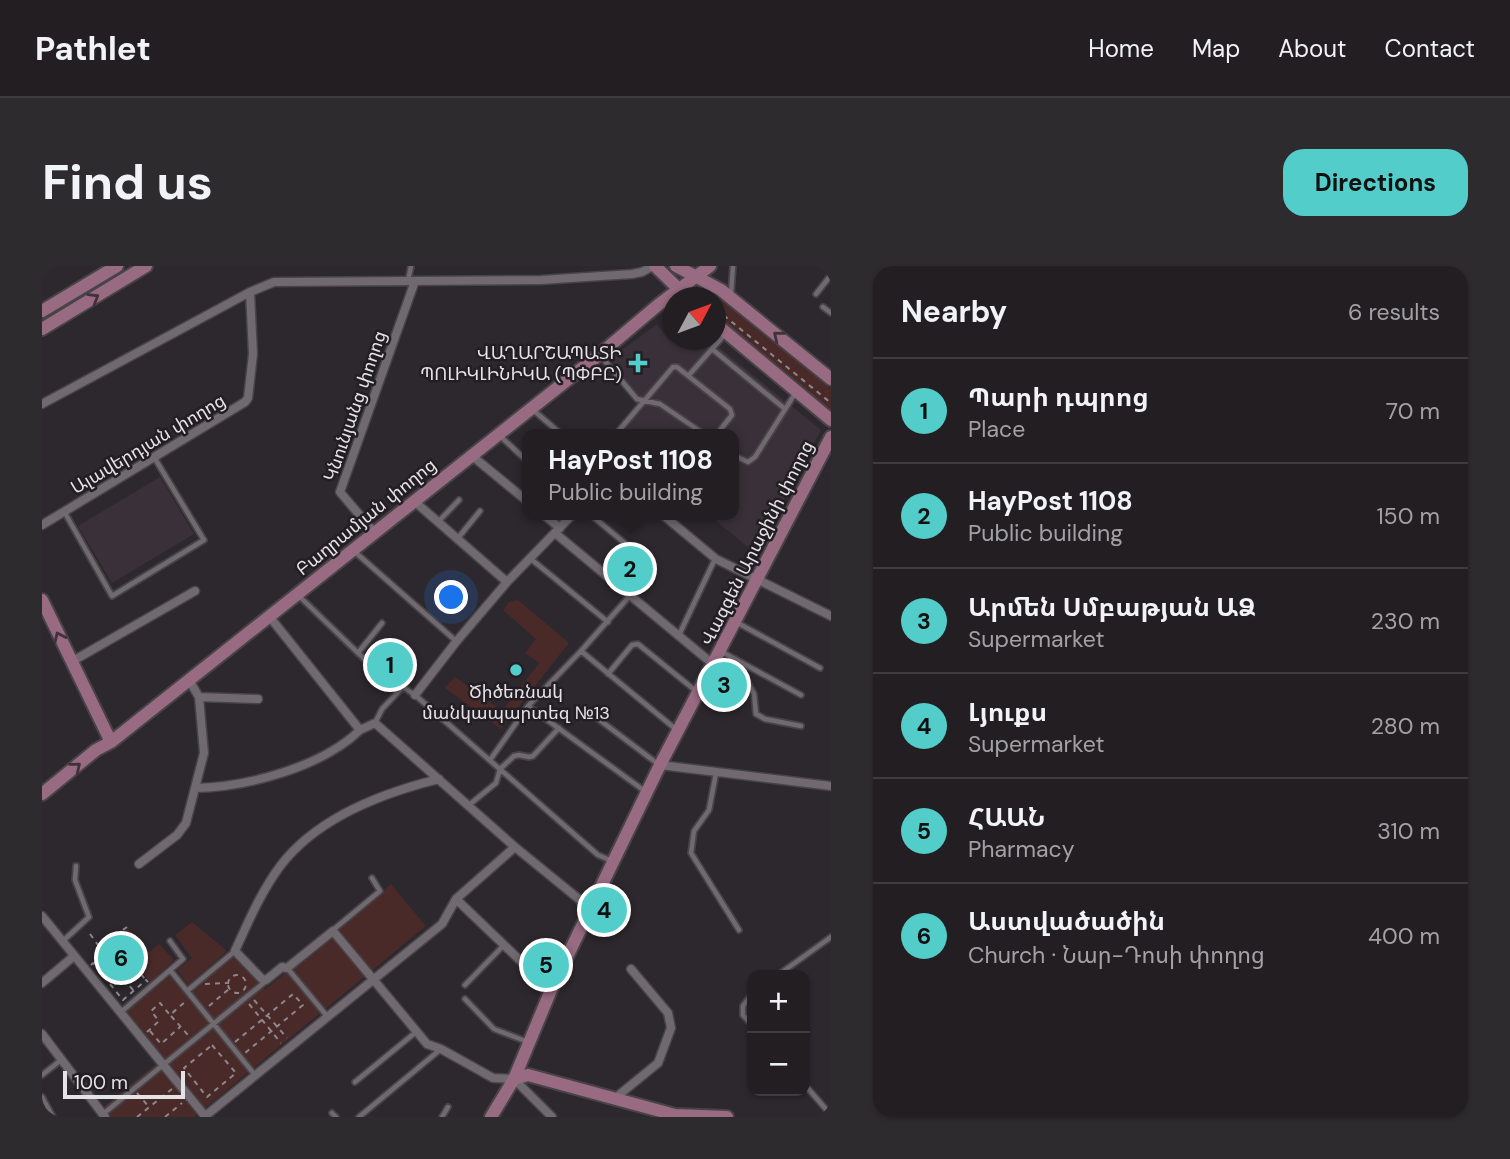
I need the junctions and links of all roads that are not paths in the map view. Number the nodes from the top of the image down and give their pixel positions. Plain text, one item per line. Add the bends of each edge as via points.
1 (117, 266) edge
2 (146, 266) edge
3 (411, 266) edge
4 (654, 266) edge
5 (676, 266) edge
6 (710, 266) edge
7 (733, 266) edge
8 (828, 266) edge
9 (831, 273) edge
10 (696, 276) junction
11 (411, 281) junction
12 (677, 287) edge
13 (688, 287) edge
14 (250, 292) junction
15 (816, 294) dead end
16 (731, 298) junction
17 (823, 307) dead end
18 (663, 308) edge
19 (42, 312) edge
20 (831, 313) edge
21 (42, 329) edge
22 (726, 333) edge
23 (711, 350) edge
24 (713, 350) edge
25 (600, 354) junction
26 (689, 375) junction
27 (831, 379) edge
28 (796, 391) junction
29 (644, 403) junction
30 (42, 404) edge
31 (531, 408) junction
32 (785, 409) junction
33 (831, 420) edge
34 (555, 429) edge
35 (621, 429) edge
36 (697, 429) edge
37 (721, 429) edge
38 (499, 434) junction
39 (831, 437) edge
40 (471, 455) junction
41 (522, 456) edge
42 (154, 457) junction
43 (739, 458) edge
44 (522, 497) edge
45 (459, 500) dead end
46 (414, 501) junction
47 (480, 511) dead end
48 (65, 513) junction
49 (548, 520) edge
50 (567, 520) edge
51 (597, 520) edge
52 (669, 520) edge
53 (438, 522) junction
54 (42, 525) edge
55 (557, 531) junction
56 (374, 532) junction
57 (457, 539) junction
58 (353, 550) junction
59 (530, 558) junction
60 (716, 559) junction
61 (756, 579) junction
62 (507, 582) junction
63 (195, 591) dead end
64 (297, 594) junction
65 (631, 596) junction
66 (42, 600) edge
67 (269, 616) junction
68 (831, 616) edge
69 (608, 622) junction
70 (735, 622) junction
71 (382, 623) dead end
72 (679, 635) junction
73 (456, 642) junction
74 (721, 651) junction
75 (581, 652) junction
76 (358, 653) junction
77 (735, 659) junction
78 (71, 662) junction
79 (713, 665) junction
80 (820, 668) dead end
81 (608, 674) junction
82 (189, 680) junction
83 (402, 687) junction
84 (698, 692) junction
85 (415, 695) junction
86 (802, 695) dead end
87 (199, 697) junction
88 (258, 699) dead end
89 (528, 706) junction
90 (589, 712) dead end
91 (375, 723) junction
92 (802, 726) dead end
93 (559, 728) junction
94 (360, 730) junction
95 (678, 731) junction
96 (111, 742) junction
97 (490, 760) junction
98 (660, 765) junction
99 (500, 769) junction
100 (716, 773) junction
101 (439, 779) junction
102 (831, 786) edge
103 (195, 788) junction
104 (647, 792) junction
105 (42, 794) edge
106 (468, 806) junction
107 (515, 847) junction
108 (613, 862) junction
109 (139, 864) dead end
110 (76, 866) dead end
111 (372, 878) dead end
112 (456, 900) junction
113 (591, 909) junction
114 (42, 916) edge
115 (739, 930) dead end
116 (333, 931) junction
117 (831, 937) edge
118 (62, 941) junction
119 (170, 941) dead end
120 (503, 946) junction
121 (236, 951) junction
122 (74, 956) junction
123 (287, 968) junction
124 (631, 969) dead end
125 (170, 970) junction
126 (785, 970) edge
127 (265, 979) junction
128 (372, 979) junction
129 (42, 984) edge
130 (465, 985) dead end
131 (551, 990) junction
132 (187, 991) junction
133 (466, 999) dead end
134 (747, 1001) edge
135 (120, 1013) junction
136 (327, 1016) junction
137 (747, 1019) edge
138 (214, 1024) junction
139 (416, 1032) junction
140 (42, 1034) edge
141 (529, 1043) junction
142 (441, 1049) junction
143 (61, 1060) junction
144 (163, 1066) junction
145 (42, 1075) edge
146 (255, 1075) junction
147 (514, 1079) junction
148 (355, 1082) dead end
149 (810, 1091) edge
150 (42, 1097) edge
151 (614, 1099) junction
152 (448, 1107) dead end
153 (831, 1115) edge
154 (102, 1116) edge
155 (53, 1117) edge
156 (205, 1117) edge
157 (359, 1117) edge
158 (442, 1117) edge
159 (491, 1117) edge
160 (552, 1117) edge
161 (727, 1117) edge

1 - 19 main road
21 -> 2 main road
3 - 11 lane
4 - 11 street via 632,274 541,281
4 - 12 main road
5 - 10 main road
6 - 10 main road, Բաղրամյան փողոց
7 - 16 lane
8 - 9 lane
9 - 15 lane
10 - 13 main road, Բաղրամյան փողոց
10 - 16 main road
11 - 14 street via 274,282
11 - 56 street, Կնունյանց փողոց via 340,492
14 - 30 street
14 - 42 street, Ալավերդյան փողոց via 253,354 248,397 241,406
27 -> 16 main road
17 - 20 lane
18 - 25 main road, Բաղրամյան փողոց
22 - 28 main road
23 - 26 lane
24 - 32 lane
25 - 29 lane
25 - 31 main road, Բաղրամյան փողոց
26 - 29 lane via 673,367
26 - 37 lane via 730,409 732,415
28 - 32 lane
28 - 33 main road
29 - 35 lane
29 - 36 lane via 660,404
31 - 34 lane
31 - 38 main road, Բաղրամյան փողոց
32 - 43 lane via 755,457 748,462
38 - 40 main road, Բաղրամյան փողոց
38 - 41 lane
39 - 61 main road, Վազգեն Արաջինի փողոց
40 - 44 street
40 - 46 main road, Բաղրամյան փողոց
42 - 48 street, Ալավերդյան փողոց
42 - 48 lane via 204,540 112,596
45 - 53 lane
46 - 53 street
46 - 56 main road, Բաղրամյան փողոց
47 - 57 lane
48 - 54 street, Ալավերդյան փողոց
49 - 55 street
50 - 55 street
51 - 65 lane via 649,566 650,573
52 - 60 street
53 - 57 street
55 - 59 street
55 - 65 street
56 - 58 main road, Բաղրամյան փողոց
57 - 62 street
58 - 64 main road, Բաղրամյան փողոց
58 - 73 lane
59 - 62 street
59 - 69 lane
60 - 61 street
60 - 72 lane
61 - 68 street
61 - 70 main road, Վազգեն Արաջինի փողոց
62 - 73 street
63 - 78 street
64 - 67 main road, Բաղրամյան փողոց
64 - 76 lane
65 - 69 lane
65 - 72 street
78 -> 66 main road
67 - 82 main road, Բաղրամյան փողոց
67 - 94 street
69 - 75 lane
70 - 74 main road, Վազգեն Արաջինի փողոց
70 - 80 lane
71 - 76 lane
72 - 79 street
73 - 85 street
74 - 77 lane
74 - 79 main road, Վազգեն Արաջինի փողոց
75 - 81 lane
75 - 89 lane
76 - 83 lane via 384,678
77 - 86 lane
77 - 92 lane via 754,694 756,714
78 - 96 main road
79 - 84 main road, Վազգեն Արաջինի փողոց
81 - 84 lane via 630,647 638,644
81 - 95 lane
82 - 87 street
82 - 96 main road, Բաղրամյան փողոց
83 - 85 lane
83 - 91 lane
84 - 95 main road, Վազգեն Արաջինի փողոց
85 - 97 lane
87 - 88 street
87 - 103 street via 204,753
89 - 93 lane
89 - 97 lane
90 - 98 lane
91 - 94 street
91 - 101 street
93 - 99 lane via 533,755 514,756
93 - 104 lane
94 - 103 street via 321,758 293,770
95 - 98 main road, Վազգեն Արաջինի փողոց
105 -> 96 main road, Բաղրամյան փողոց
97 - 99 lane
98 - 100 street
98 - 104 main road, Վազգեն Արաջինի փողոց
99 - 106 lane via 496,783
99 - 108 lane via 598,855
100 - 102 street
100 - 115 lane via 709,810 694,831 691,853
101 - 106 street
101 - 121 street via 361,805 300,844 280,866
103 - 109 street via 186,823
104 - 108 main road, Վազգեն Արաջինի փողոց
106 - 107 street
107 - 112 street
107 - 113 street
108 - 113 main road, Վազգեն Արաջինի փողոց
110 - 118 lane via 75,880 89,917
111 - 116 lane via 380,891
112 - 120 street
112 - 128 street via 442,924
113 - 131 main road, Վազգեն Արաջինի փողոց
114 - 118 street
116 - 123 street
116 - 128 street
117 - 126 lane
118 - 122 street
119 - 125 lane via 183,959
120 - 130 lane
120 - 131 street
121 - 127 street
121 - 132 lane
122 - 129 street
122 - 135 street
123 - 127 street
123 - 136 lane
124 - 151 street via 668,1013 671,1028 658,1063
125 - 132 lane
125 - 135 lane
127 - 138 lane
128 - 136 street
128 - 139 street
131 - 141 main road, Վազգեն Արաջինի փողոց
132 - 138 lane
133 - 141 lane via 494,1029
134 - 137 lane via 743,1006
135 - 144 street
136 - 146 street
138 - 144 lane
138 - 146 lane
139 - 142 street via 427,1044
139 - 148 lane
140 - 143 street
141 - 147 main road, Վազգեն Արաջինի փողոց
142 - 147 street via 494,1079
142 - 157 lane
143 - 145 lane
143 - 154 street
144 - 154 lane
144 - 156 street
146 - 156 street
147 - 151 main road via 528,1074
147 - 159 main road, Վազգեն Արաջինի փողոց
147 - 160 street
149 - 153 lane
150 - 155 lane
151 - 161 main road via 674,1115
152 - 158 lane

